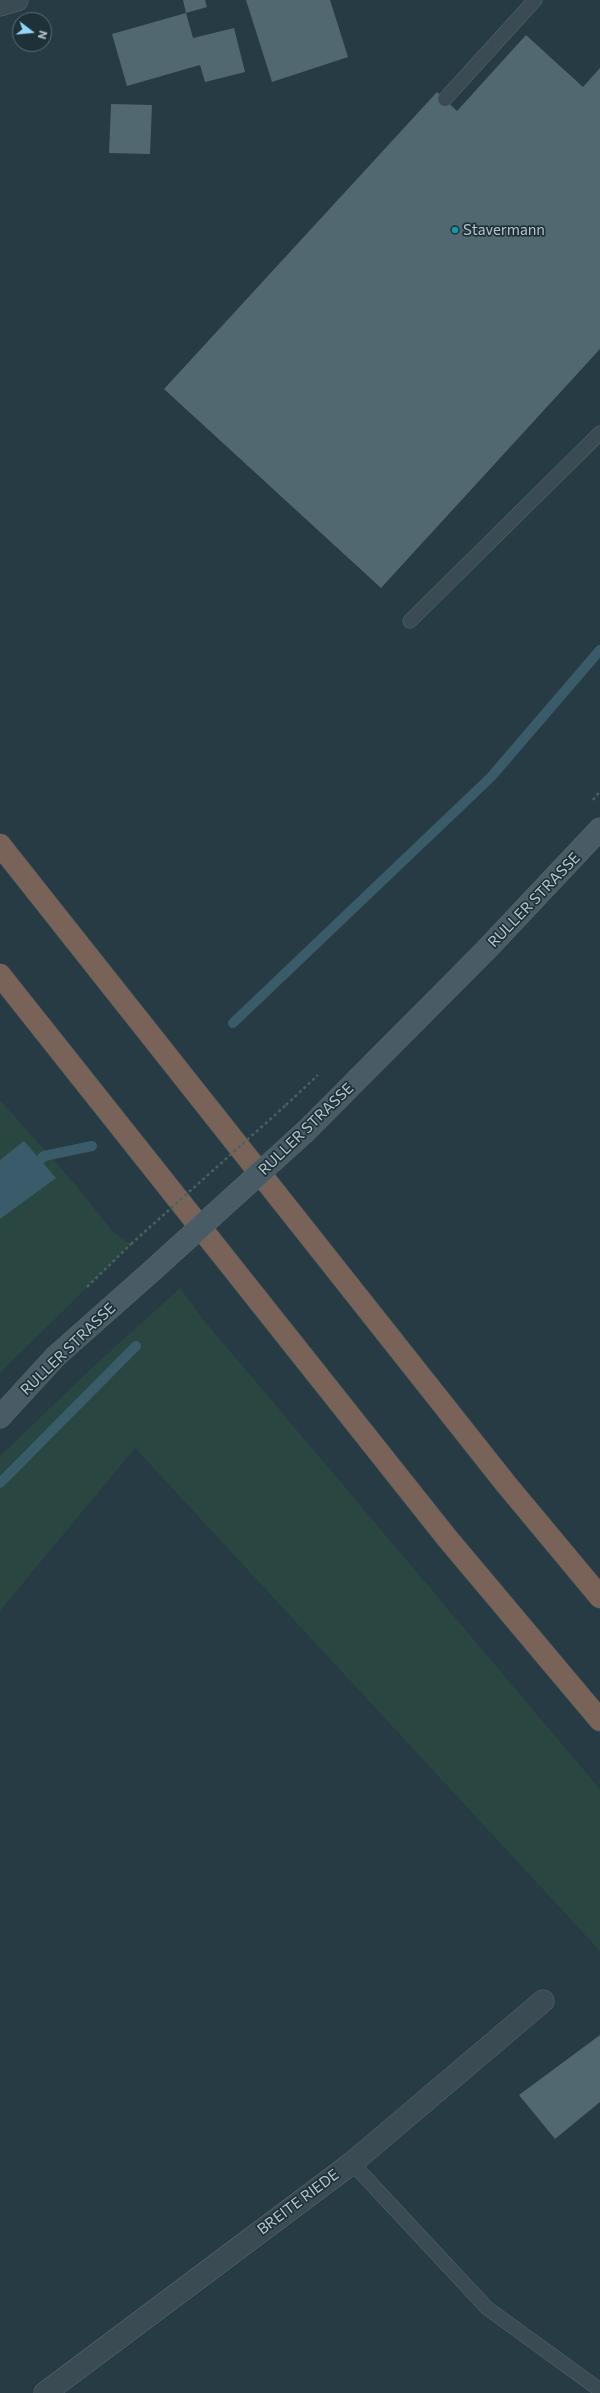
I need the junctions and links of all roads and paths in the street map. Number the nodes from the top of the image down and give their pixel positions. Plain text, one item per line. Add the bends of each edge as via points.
1 (17, 0) edge
2 (535, 0) edge
3 (0, 5) edge
4 (445, 99) dead end
5 (600, 433) edge
6 (410, 621) dead end
7 (600, 829) edge
8 (0, 845) edge
9 (0, 975) edge
10 (286, 1105) dead end
11 (131, 1244) dead end
12 (0, 1417) edge
13 (600, 1597) edge
14 (600, 1720) edge
15 (543, 2001) dead end
16 (352, 2163) junction
17 (600, 2390) edge
18 (45, 2393) edge

1 - 3 street
2 - 4 lane
5 - 6 lane
7 - 12 main road, RULLER STRASSE, bridge via 497,939 306,1131 56,1356
8 - 13 highway via 501,1478
9 - 14 highway via 442,1532
10 - 11 path, bridge
15 - 16 street, BREITE RIEDE
16 - 17 lane via 487,2308
16 - 18 street, BREITE RIEDE

